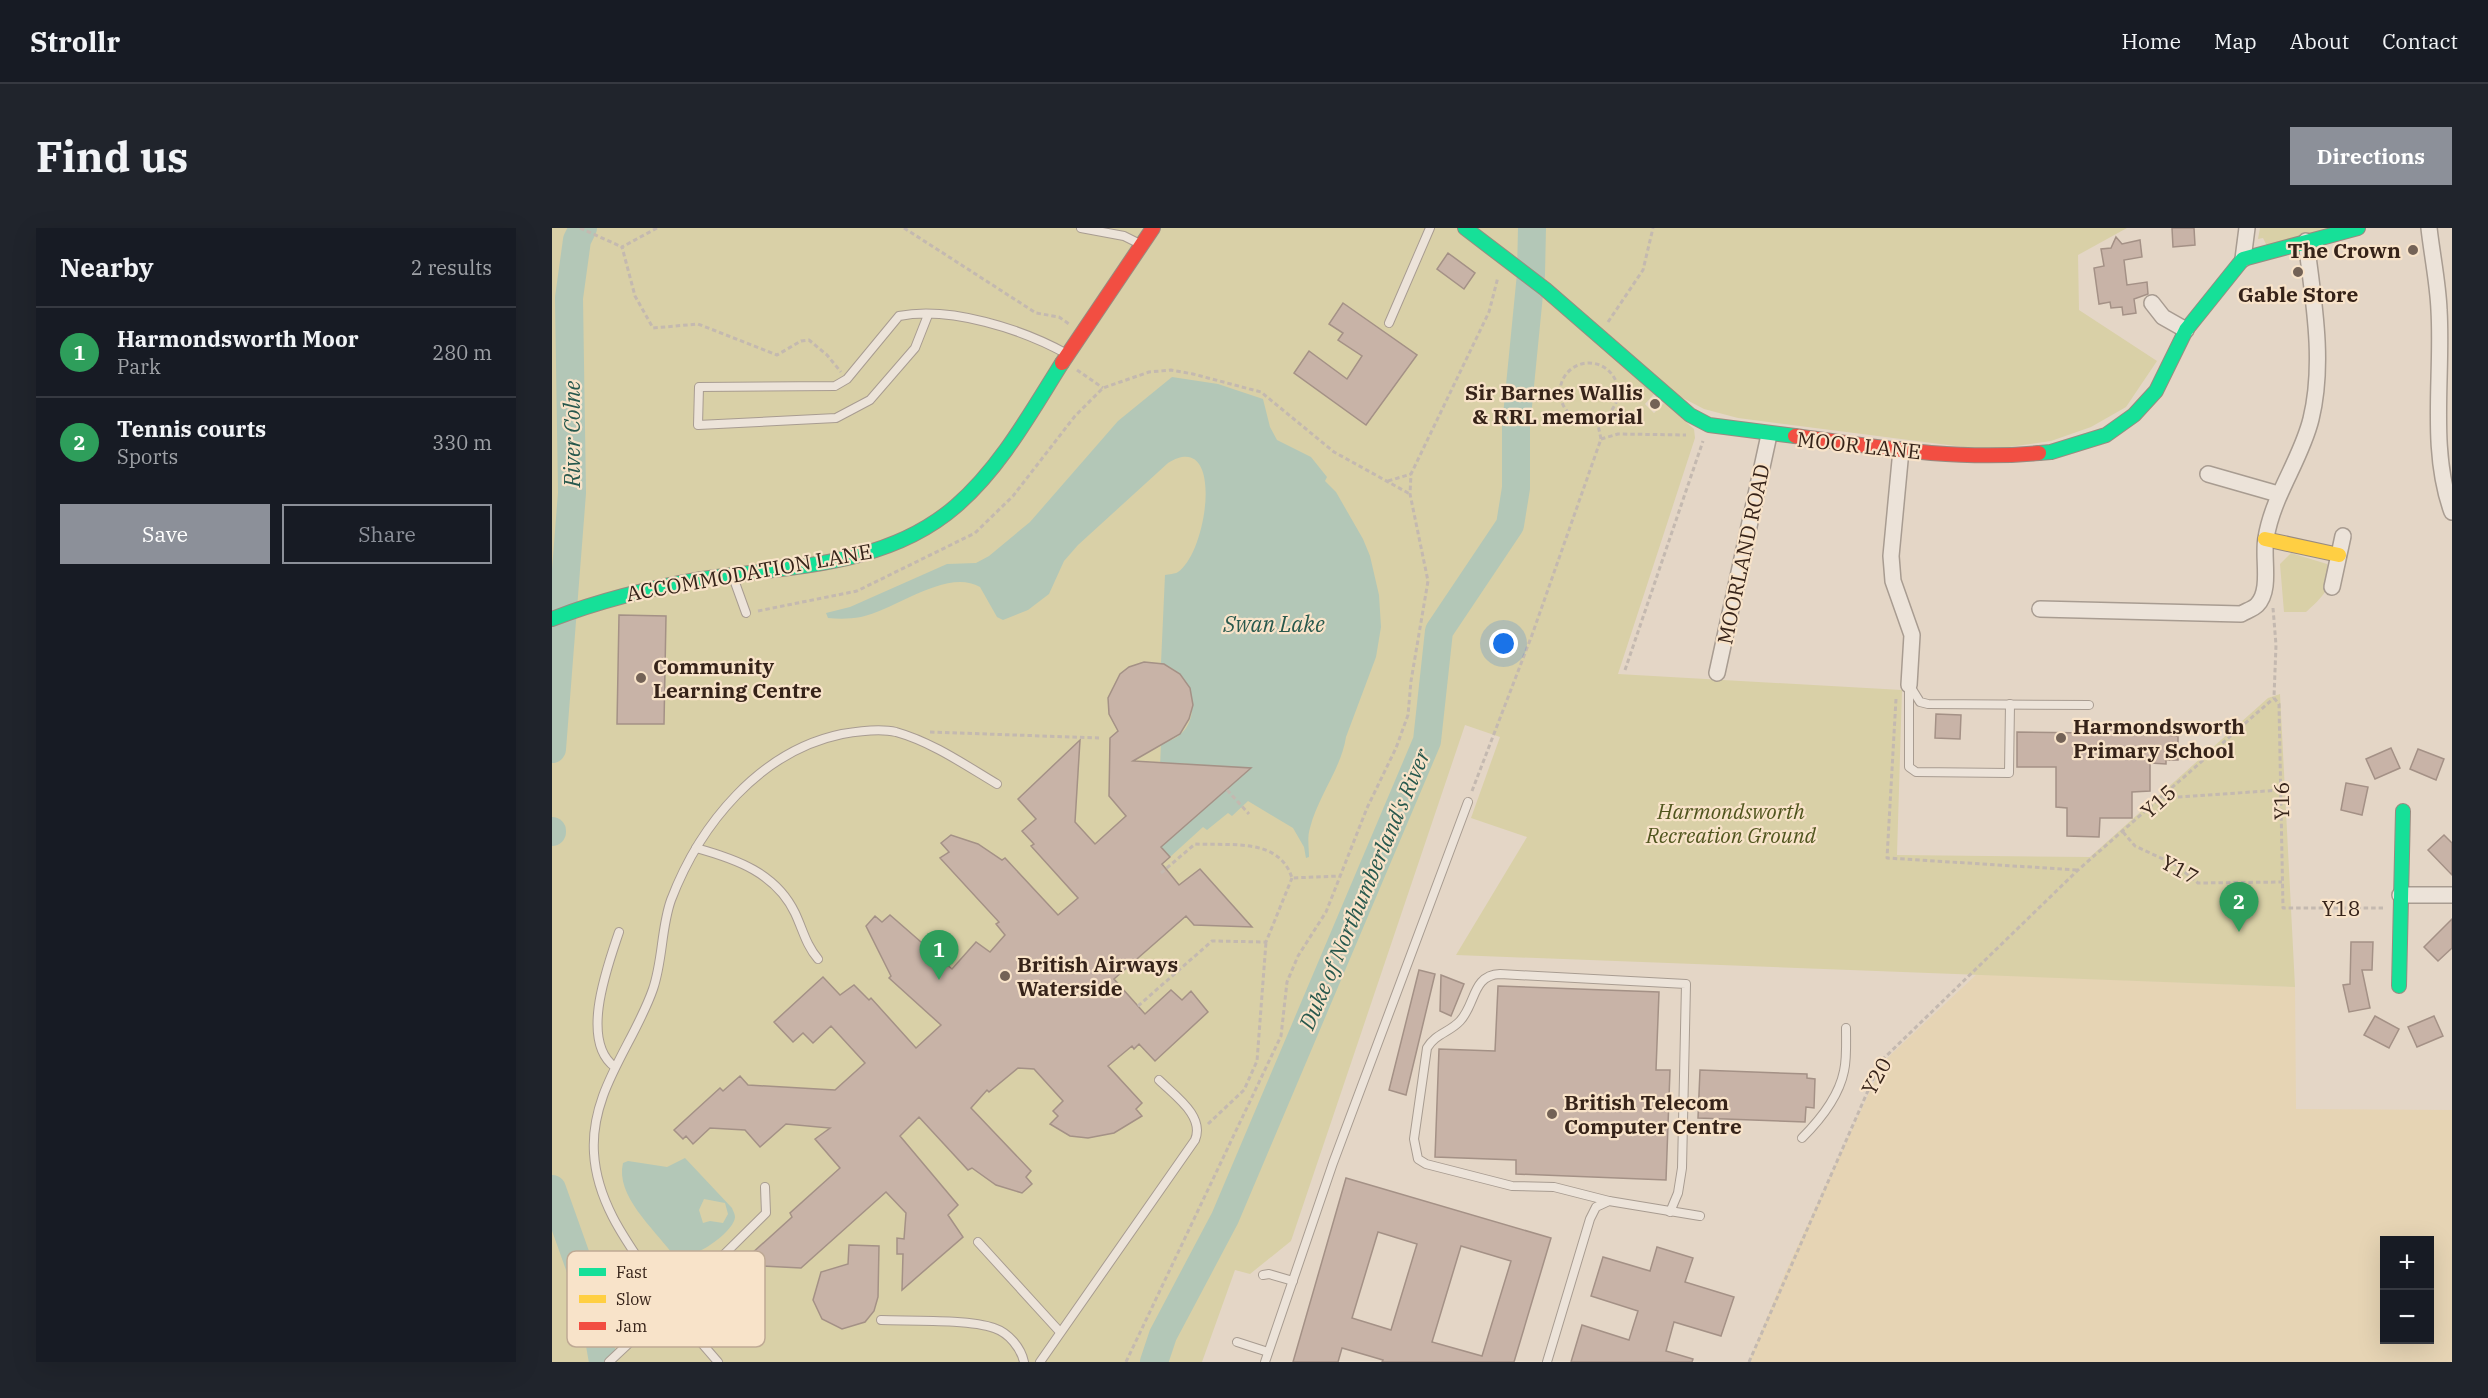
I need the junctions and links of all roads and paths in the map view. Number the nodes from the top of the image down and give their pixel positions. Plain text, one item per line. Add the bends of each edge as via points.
1 (580, 228) edge
2 (657, 228) edge
3 (904, 228) edge
4 (1082, 228) edge
5 (1153, 228) edge
6 (1430, 228) edge
7 (1465, 228) edge
8 (1653, 228) edge
9 (2247, 228) edge
10 (2358, 228) edge
11 (2429, 228) edge
12 (2306, 241) junction
13 (1142, 246) junction
14 (622, 247) junction
15 (1499, 255) junction
16 (2240, 263) junction
17 (2152, 303) dead end
18 (928, 315) junction
19 (1389, 323) dead end
20 (2186, 330) junction
21 (1083, 334) junction
22 (1596, 334) junction
23 (1070, 360) junction
24 (848, 380) junction
25 (1103, 388) junction
26 (1597, 420) junction
27 (1707, 425) junction
28 (1693, 435) joint
29 (1769, 435) junction
30 (1601, 440) junction
31 (1901, 450) junction
32 (1411, 474) junction
33 (2208, 474) dead end
34 (1387, 481) junction
35 (1410, 494) junction
36 (2278, 494) junction
37 (2452, 512) edge
38 (2343, 536) dead end
39 (2265, 539) junction
40 (2339, 555) junction
41 (732, 576) junction
42 (2332, 587) dead end
43 (2264, 591) junction
44 (2040, 609) dead end
45 (746, 613) joint
46 (552, 619) edge
47 (1625, 670) dead end
48 (1717, 673) dead end
49 (1909, 685) junction
50 (2274, 698) junction
51 (2010, 704) junction
52 (2090, 705) dead end
53 (928, 732) dead end
54 (1099, 738) dead end
55 (997, 784) dead end
56 (1227, 790) dead end
57 (2281, 790) junction
58 (2161, 798) junction
59 (1468, 801) joint
60 (2403, 811) dead end
61 (1249, 814) dead end
62 (2122, 832) junction
63 (696, 849) junction
64 (2078, 870) junction
65 (1161, 873) dead end
66 (1339, 876) junction
67 (1292, 878) junction
68 (2282, 882) junction
69 (2452, 895) edge
70 (2400, 901) junction
71 (2283, 908) joint
72 (619, 932) dead end
73 (1266, 942) junction
74 (818, 959) dead end
75 (2399, 986) dead end
76 (1138, 1006) dead end
77 (1846, 1028) dead end
78 (615, 1067) junction
79 (1160, 1080) dead end
80 (1198, 1134) junction
81 (1802, 1138) dead end
82 (765, 1188) dead end
83 (1609, 1201) junction
84 (1670, 1212) junction
85 (1700, 1216) dead end
86 (978, 1242) dead end
87 (634, 1251) edge
88 (728, 1251) edge
89 (1263, 1275) dead end
90 (1293, 1281) junction
91 (881, 1320) dead end
92 (1060, 1332) junction
93 (1237, 1342) dead end
94 (625, 1347) edge
95 (705, 1347) edge
96 (1268, 1352) junction
97 (609, 1362) edge
98 (718, 1362) edge
99 (1024, 1362) edge
100 (1040, 1362) edge
101 (1126, 1362) edge
102 (1265, 1362) edge
103 (1547, 1362) edge
104 (1749, 1362) edge

1 - 14 path
2 - 14 path
3 - 21 path via 1036,313 1059,317
4 - 13 lane via 1124,236
5 - 13 street, ACCOMMODATION LANE
6 - 19 lane
7 - 15 street, MOOR LANE
8 - 22 path via 1643,270 1612,318
9 - 16 street
10 - 12 street
11 - 37 street via 2439,309 2440,456 2444,490
12 - 16 street
12 - 36 street via 2317,378 2311,420
13 - 21 street, ACCOMMODATION LANE
14 - 24 path via 635,296 653,328 698,324 777,355 809,340
15 - 22 street, MOOR LANE
15 - 32 path via 1500,270 1489,312
16 - 20 street, MOOR LANE
17 - 20 street via 2163,317
18 - 23 lane via 956,315 1008,330
18 - 24 lane via 900,316
18 - 24 lane via 915,348 870,400 836,418 698,425 699,387 835,386
20 - 31 street, MOOR LANE via 2156,391 2134,415 2106,435 2051,452 2008,456
21 - 23 street, ACCOMMODATION LANE
22 - 27 street, MOOR LANE via 1690,415
23 - 25 path
23 - 41 street, ACCOMMODATION LANE via 1016,438 964,500 911,539 859,556
25 - 34 path via 1127,377 1171,370 1261,392 1334,452
25 - 45 path via 1075,416 1013,496 975,533 857,591
26 - 26 path via 1616,405 1618,386 1608,369 1600,364 1581,364 1565,375 1559,393 1574,417
26 - 30 path
27 - 28 lane
27 - 29 street, MOOR LANE
27 - 47 path
28 - 30 path via 1618,434
29 - 31 street, MOOR LANE
29 - 48 street, MOORLAND ROAD
30 - 59 path
31 - 49 street via 1891,556 1893,581 1912,635
32 - 34 path
32 - 35 path
33 - 36 street
34 - 35 path
35 - 66 path via 1428,581 1408,715
36 - 39 street
38 - 40 street
39 - 40 street
39 - 43 street
40 - 42 street
41 - 45 lane
41 - 46 street, ACCOMMODATION LANE via 624,593
43 - 44 street via 2258,605 2241,614
43 - 50 path, Y16 via 2273,602
49 - 51 lane via 1924,703
49 - 51 lane via 1909,766 1916,772 2009,773
49 - 64 path via 1896,690 1887,858
50 - 57 path, Y16 via 2279,704
50 - 58 path, Y15
51 - 52 lane
53 - 54 path
55 - 63 lane via 930,745 895,732 858,732 819,739 795,750 747,783 711,824
56 - 61 path
57 - 58 path
57 - 68 path, Y16
58 - 62 path, Y15
59 - 90 lane via 1333,1162
60 - 70 street
62 - 64 path, Y20
62 - 68 path, Y17 via 2135,846 2176,866 2198,883
63 - 74 lane via 735,859 766,877 795,912 808,947
63 - 78 lane via 671,901 654,987
64 - 104 path, Y20 via 1881,1061
65 - 67 path via 1195,844 1274,852 1289,867
66 - 67 path
66 - 101 path via 1326,912 1298,956 1287,982 1281,1036
67 - 73 path
68 - 71 path, Y16
69 - 70 street
70 - 71 path, Y18
70 - 75 street
72 - 78 lane via 598,1000 602,1043 608,1062
73 - 76 path via 1212,941
73 - 80 path via 1257,1061 1244,1090
77 - 81 lane via 1844,1071 1830,1102
78 - 87 lane via 601,1096 595,1129 596,1173 611,1216
79 - 80 lane via 1193,1115
80 - 92 lane
82 - 88 lane via 766,1214
83 - 84 lane
83 - 84 lane via 1554,1187 1512,1186 1418,1159 1414,1139 1427,1048 1460,1021 1484,978 1500,974 1686,984 1682,1168
83 - 103 lane via 1596,1207 1590,1219
84 - 85 lane
86 - 92 lane
89 - 90 lane
90 - 96 lane
91 - 99 lane via 995,1328 1012,1340
92 - 100 lane
93 - 96 lane
94 - 97 lane
95 - 98 lane
96 - 102 lane

